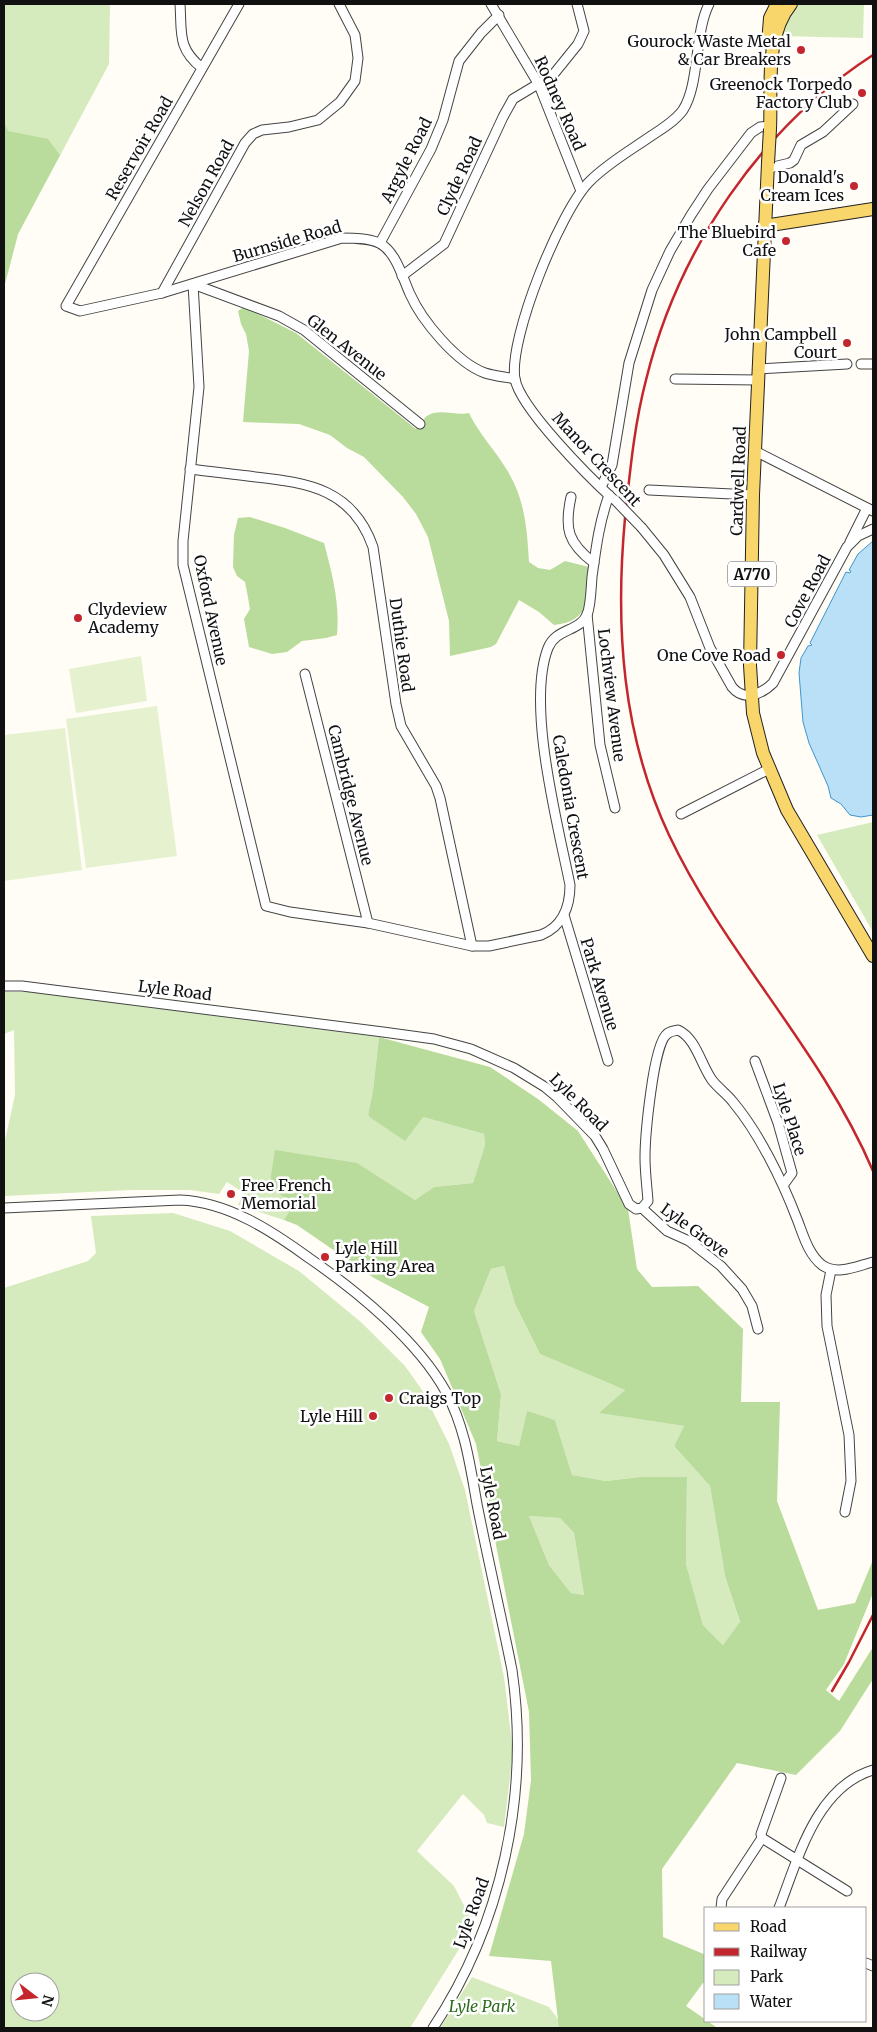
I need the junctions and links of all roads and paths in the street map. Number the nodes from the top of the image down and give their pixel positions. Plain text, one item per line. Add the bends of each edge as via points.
1 (180, 4) edge
2 (239, 4) edge
3 (339, 4) edge
4 (491, 4) edge
5 (577, 4) edge
6 (709, 4) edge
7 (777, 4) edge
8 (791, 4) edge
9 (499, 15) junction
10 (202, 68) junction
11 (772, 68) junction
12 (539, 85) junction
13 (853, 104) dead end
14 (770, 127) junction
15 (769, 165) junction
16 (581, 191) junction
17 (873, 209) edge
18 (764, 226) junction
19 (380, 243) junction
20 (402, 276) junction
21 (193, 284) junction
22 (162, 293) junction
23 (66, 306) joint
24 (846, 364) dead end
25 (861, 364) dead end
26 (873, 364) edge
27 (759, 374) junction
28 (515, 379) junction
29 (675, 379) dead end
30 (420, 424) dead end
31 (755, 451) junction
32 (190, 469) junction
33 (601, 488) junction
34 (649, 490) dead end
35 (753, 495) junction
36 (571, 498) dead end
37 (612, 498) junction
38 (870, 509) edge
39 (873, 529) edge
40 (847, 547) junction
41 (594, 563) junction
42 (587, 614) junction
43 (305, 674) dead end
44 (751, 696) junction
45 (770, 769) junction
46 (615, 808) dead end
47 (681, 814) dead end
48 (564, 915) junction
49 (368, 922) junction
50 (472, 946) junction
51 (873, 956) edge
52 (4, 986) edge
53 (608, 1061) dead end
54 (755, 1061) dead end
55 (784, 1184) junction
56 (4, 1208) edge
57 (642, 1208) junction
58 (873, 1262) edge
59 (831, 1270) junction
60 (758, 1328) dead end
61 (845, 1512) dead end
62 (873, 1770) edge
63 (781, 1778) dead end
64 (762, 1838) junction
65 (797, 1861) junction
66 (847, 1891) dead end
67 (721, 1907) edge
68 (779, 1907) edge
69 (433, 2028) edge

1 - 10 street via 183,44 190,58
2 - 10 street, Reservoir Road
3 - 22 street, Nelson Road via 354,35 358,58 355,81 340,102 318,120 253,134
4 - 9 street, Rodney Road
5 - 12 street, Clyde Road via 583,24 582,38 557,71
6 - 16 street, Manor Crescent via 683,110 666,126 603,170
7 - 11 main road, Cardwell Road / A770 via 769,27
8 - 11 main road, Cardwell Road / A770 via 776,32
9 - 12 street, Rodney Road
9 - 19 street, Argyle Road via 459,61 443,120 431,149
10 - 23 street, Reservoir Road
11 - 14 main road, Cardwell Road / A770
12 - 16 street, Rodney Road
12 - 20 street, Clyde Road via 513,100 508,108 444,244
13 - 15 street via 823,132 801,145 790,164
14 - 15 main road, Cardwell Road / A770, bridge
14 - 33 street via 755,130 748,137 690,215 670,251 652,290 636,338 612,465
15 - 18 main road, Cardwell Road / A770
16 - 28 street, Manor Crescent via 534,288 517,349
17 - 18 main road
18 - 27 main road, Cardwell Road / A770
19 - 20 street via 391,254
19 - 21 street, Burnside Road via 342,238
20 - 28 street via 428,324 465,361 485,373
21 - 22 street, Burnside Road
21 - 30 street, Glen Avenue via 253,306 304,330
21 - 32 street, Oxford Avenue via 199,387
22 - 23 street, Burnside Road via 80,311
24 - 27 street
25 - 26 street
27 - 29 street
27 - 31 main road, Cardwell Road / A770
28 - 33 street, Manor Crescent via 522,396 551,435
31 - 35 main road, Cardwell Road / A770
31 - 38 street
32 - 49 street, Oxford Avenue via 182,565 266,906
32 - 50 street, Duthie Road via 289,480 307,485 340,499 363,524 373,547 401,726 440,798
33 - 37 street, Manor Crescent
34 - 35 street
35 - 44 main road, Cardwell Road / A770
36 - 41 street via 568,529 573,543
37 - 41 street via 599,523
37 - 44 street, Manor Crescent, bridge via 664,555 690,597 710,648 732,687 741,695
38 - 40 street
39 - 40 street, Cove Road via 858,536
40 - 44 street, Cove Road via 777,677 765,690
41 - 42 street
42 - 46 street, Lochview Avenue via 600,745
42 - 48 street, Caledonia Crescent via 575,626 553,638 544,660 541,684 540,708 546,757 570,886
43 - 49 street, Cambridge Avenue
44 - 45 main road, Cardwell Road / A770 via 756,731
45 - 47 street
45 - 51 main road, Cardwell Road / A770 via 798,829
48 - 50 street via 555,928 541,935 489,946
48 - 53 street, Park Avenue
49 - 50 street
52 - 57 street, Lyle Road via 434,1039 471,1049 528,1076 557,1097 595,1136 629,1204 636,1209
54 - 55 street, Lyle Place via 792,1173
55 - 57 street via 742,1114 712,1080 688,1037 678,1030 668,1033 658,1052 646,1148 648,1201
55 - 59 street via 812,1254
56 - 69 street, Lyle Road via 180,1200 221,1208 296,1248 356,1292 427,1364 447,1393 469,1455 512,1670 517,1740 512,1816 497,1888 475,1950 456,1991
57 - 60 street, Lyle Grove via 666,1231 689,1241 732,1278 752,1306
58 - 59 street
59 - 61 street via 826,1295 827,1326 849,1435 851,1482
62 - 65 street via 860,1774 832,1797 821,1811
63 - 64 street
64 - 65 street
64 - 67 street via 722,1899
65 - 66 street
65 - 68 street

